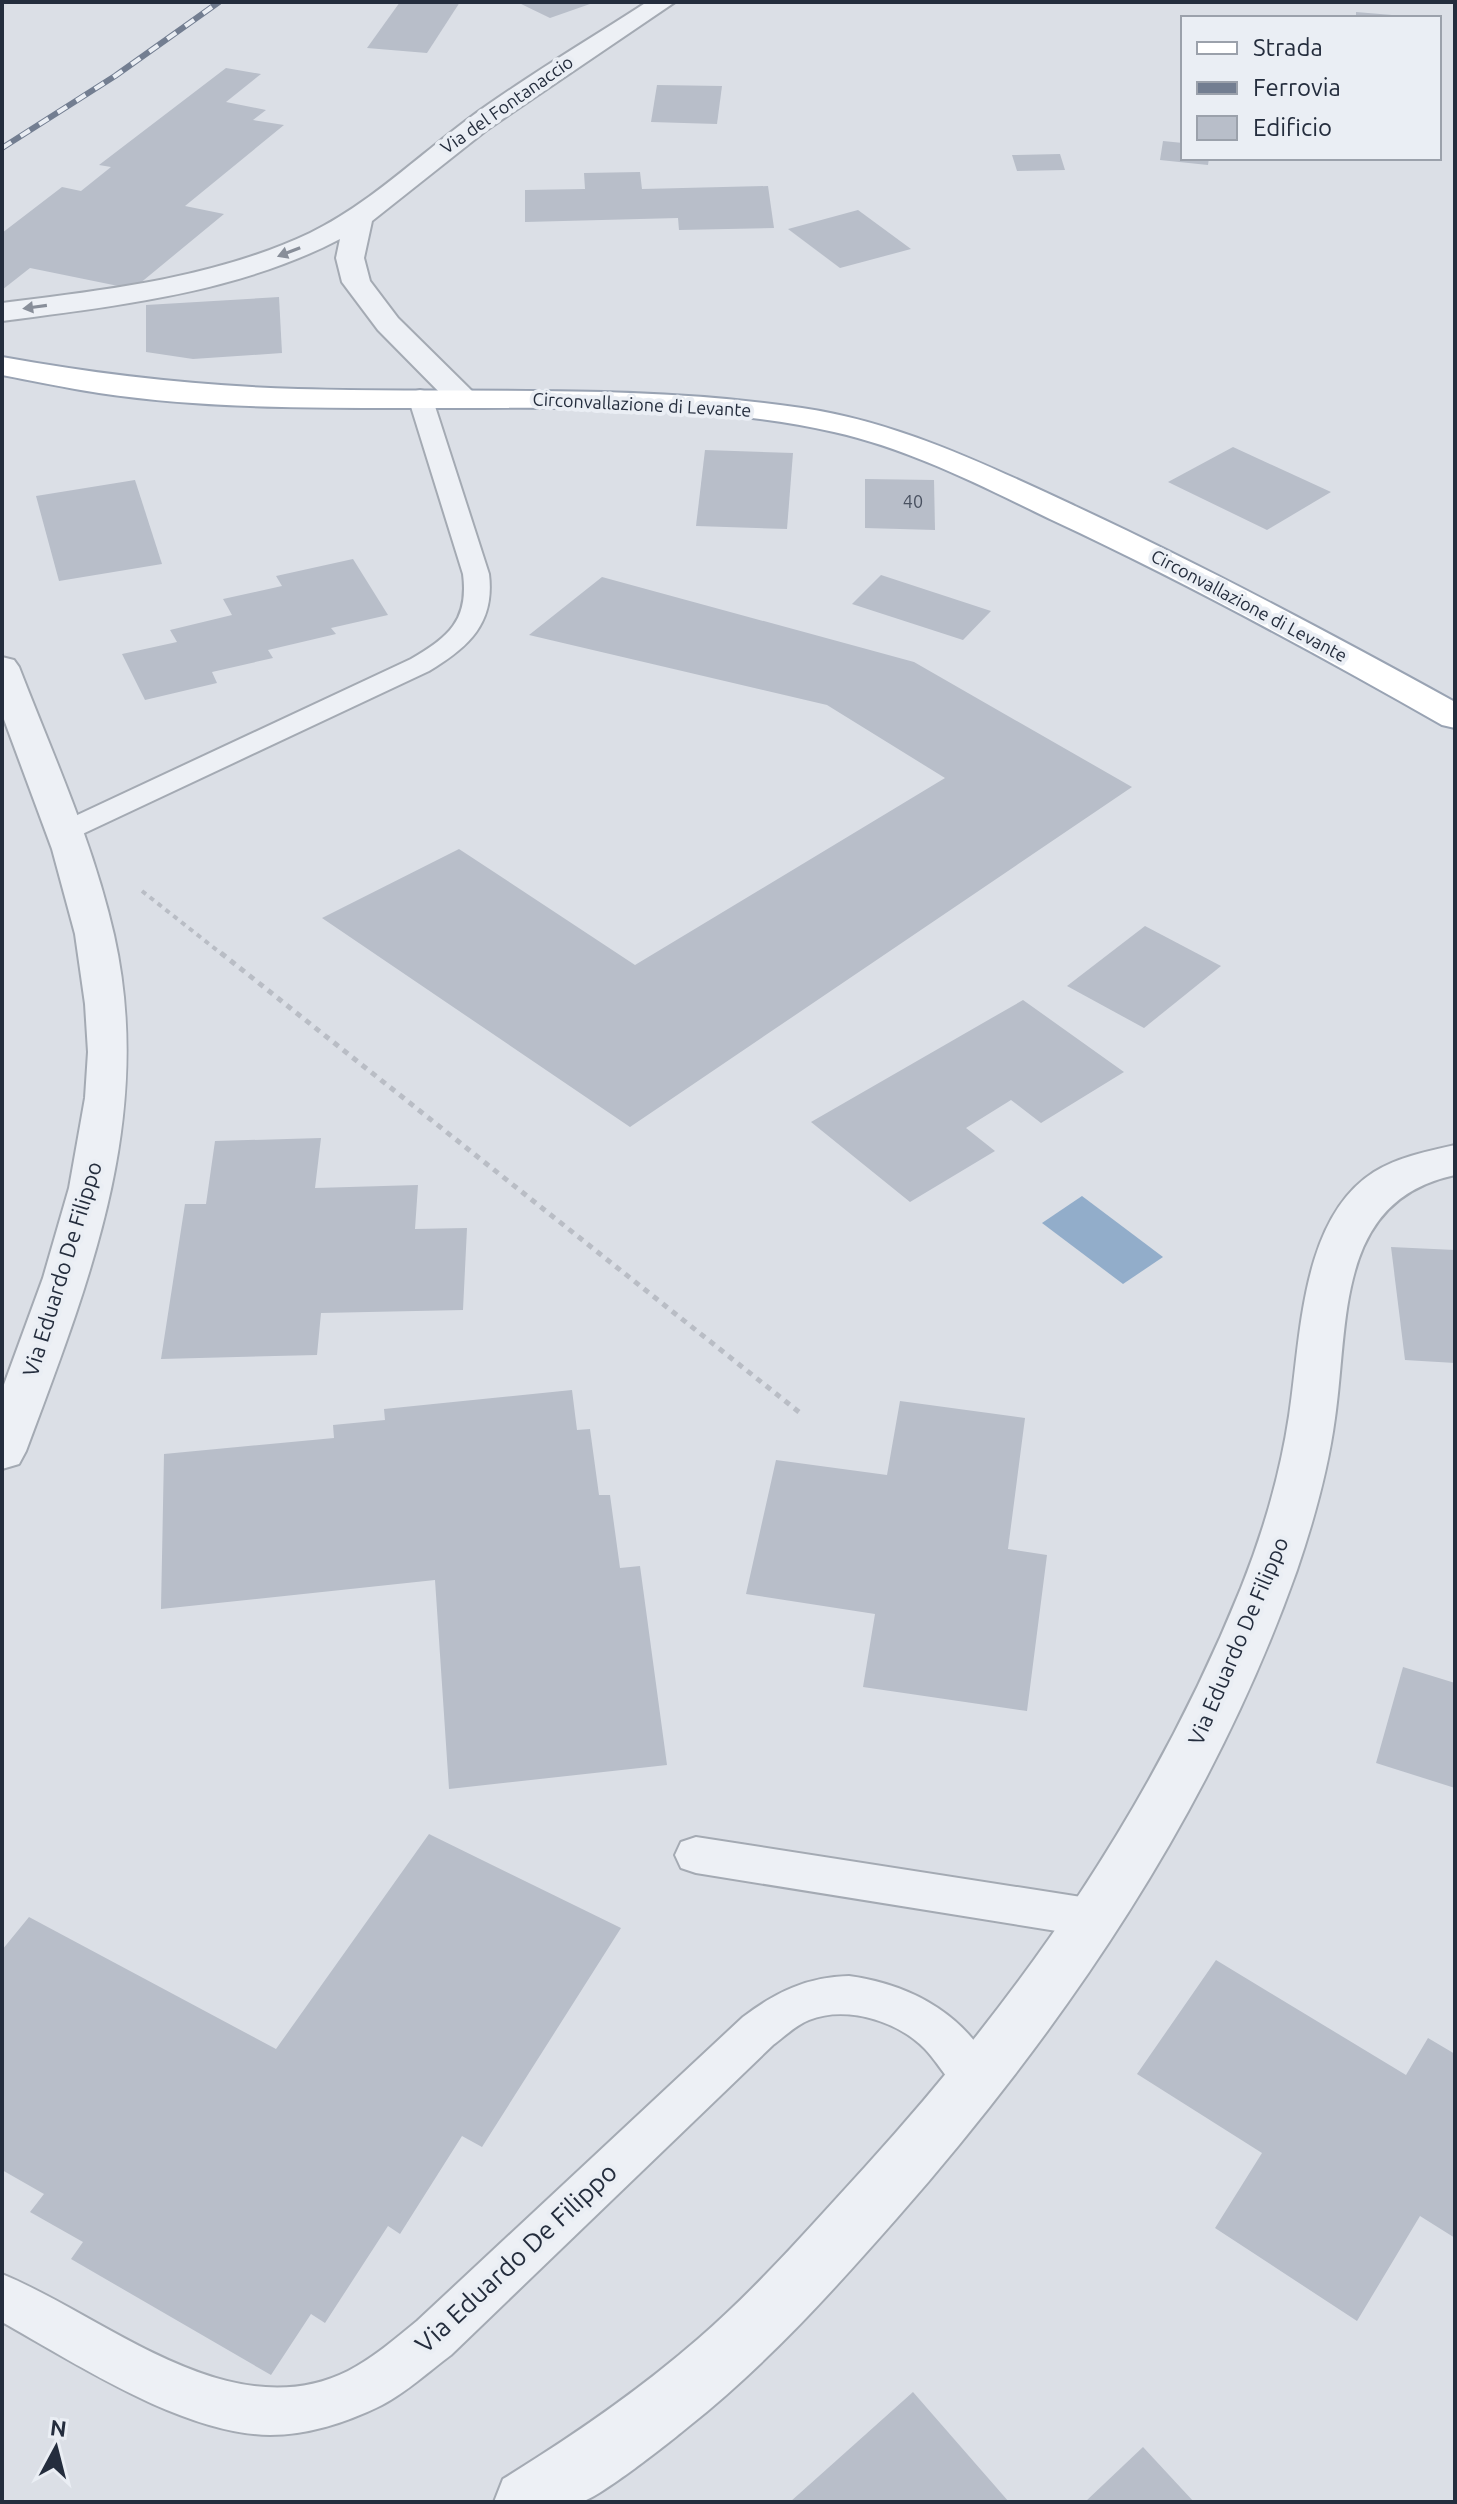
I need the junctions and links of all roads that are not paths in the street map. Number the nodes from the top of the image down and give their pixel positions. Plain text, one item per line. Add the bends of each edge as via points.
1 (663, 2) edge
2 (359, 218) junction
3 (2, 312) edge
4 (5, 369) edge
5 (420, 397) junction
6 (462, 398) junction
7 (2, 667) edge
8 (1455, 717) edge
9 (66, 831) junction
10 (1455, 1160) edge
11 (2, 1451) edge
12 (696, 1855) dead end
13 (1094, 1918) junction
14 (976, 2080) junction
15 (2, 2297) edge
16 (526, 2502) edge

1 - 2 street, Via del Fontanaccio via 479,123
2 -> 3 street, Via del Fontanaccio via 311,244 223,274
2 - 6 street via 350,258 362,292
4 - 5 main road, Circonvallazione di Levante via 203,395
5 - 6 main road, Circonvallazione di Levante
5 - 9 lane via 476,574 479,599 472,623 449,647 420,665
6 - 8 main road, Circonvallazione di Levante via 731,408 828,422 901,441 1116,537
7 - 9 street, Via Eduardo De Filippo
9 - 11 street, Via Eduardo De Filippo via 100,968 106,1096 75,1242
10 - 13 street, Via Eduardo De Filippo via 1415,1170 1384,1187 1360,1212 1342,1245 1327,1300 1308,1445 1266,1586 1168,1798
12 - 13 lane
13 - 14 street, Via Eduardo De Filippo
14 - 15 lane, Via Eduardo De Filippo via 936,2031 879,2001 845,1996 795,2005 758,2031 434,2338 356,2392 311,2407 260,2410 213,2401 164,2383
14 - 16 street, Via Eduardo De Filippo via 882,2192 750,2333 637,2428

